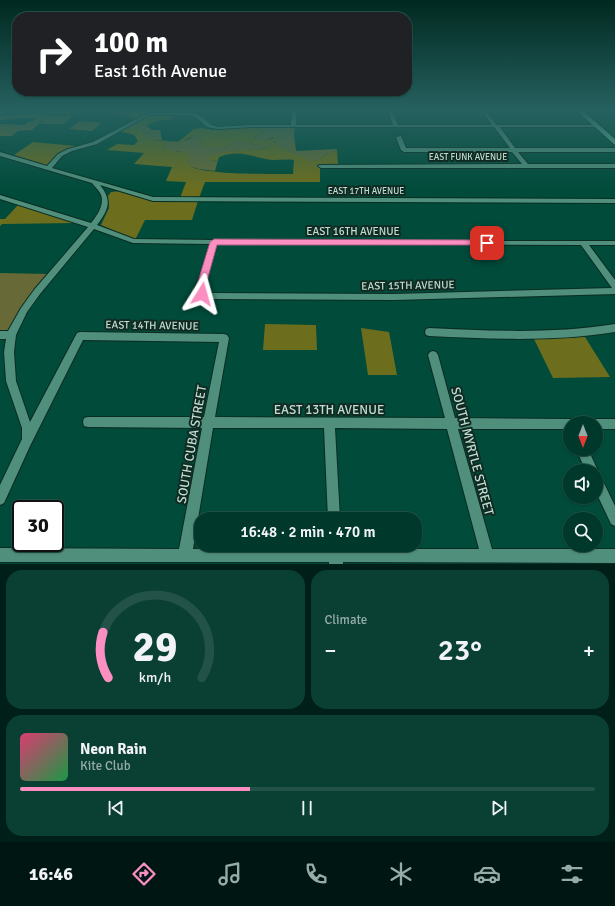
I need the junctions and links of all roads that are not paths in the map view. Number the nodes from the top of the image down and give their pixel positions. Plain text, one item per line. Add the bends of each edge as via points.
1 (105, 137) edge
2 (399, 137) dead end
3 (504, 137) edge
4 (514, 150) junction
5 (615, 150) edge
6 (0, 154) edge
7 (321, 166) dead end
8 (526, 166) junction
9 (615, 166) edge
10 (49, 168) junction
11 (94, 182) junction
12 (119, 189) junction
13 (104, 194) junction
14 (0, 197) edge
15 (615, 200) edge
16 (93, 226) junction
17 (214, 242) junction
18 (583, 243) junction
19 (615, 243) edge
20 (615, 286) edge
21 (615, 291) edge
22 (615, 328) edge
23 (429, 332) dead end
24 (0, 335) edge
25 (11, 335) junction
26 (224, 338) joint
27 (433, 355) dead end
28 (88, 422) dead end
29 (209, 422) junction
30 (329, 423) junction
31 (451, 424) junction
32 (563, 424) edge
33 (603, 424) edge
34 (615, 424) edge
35 (26, 442) junction
36 (603, 494) edge
37 (0, 499) edge
38 (334, 512) edge
39 (615, 520) edge
40 (185, 554) junction
41 (335, 554) edge
42 (0, 555) edge
43 (487, 555) junction
44 (615, 556) edge

1 - 10 street via 60,155
2 - 4 street via 404,150
3 - 4 street
4 - 5 street
4 - 8 street
6 - 10 street, EAST 17TH AVENUE
7 - 8 street, EAST FUNK AVENUE
8 - 9 street, EAST FUNK AVENUE
10 - 11 street, EAST 17TH AVENUE
11 - 12 street, EAST 17TH AVENUE
11 - 13 street
12 - 13 street
12 - 15 street, EAST 17TH AVENUE via 153,199
13 - 16 street via 102,213
14 - 16 street, EAST 16TH AVENUE
16 - 17 street, EAST 16TH AVENUE via 133,241
16 - 25 street via 24,310
17 - 18 street, EAST 16TH AVENUE
17 - 21 street, EAST 15TH AVENUE via 200,288 202,294 210,296 394,297
18 - 19 street, EAST 16TH AVENUE
18 - 20 street
22 - 23 street via 586,334 556,336
24 - 25 street
25 - 35 street via 11,381 27,428
26 - 29 street, SOUTH CUBA STREET
26 - 35 street, EAST 14TH AVENUE via 80,336
27 - 31 street, SOUTH MYRTLE STREET
28 - 29 street, EAST 13TH AVENUE
29 - 30 street, EAST 13TH AVENUE
29 - 40 street, SOUTH CUBA STREET
30 - 31 street, EAST 13TH AVENUE
30 - 38 street
31 - 32 street, EAST 13TH AVENUE
31 - 43 street, SOUTH MYRTLE STREET
33 - 34 street
35 - 37 street
36 - 39 street
40 - 41 street
40 - 42 street
41 - 43 street
43 - 44 street

